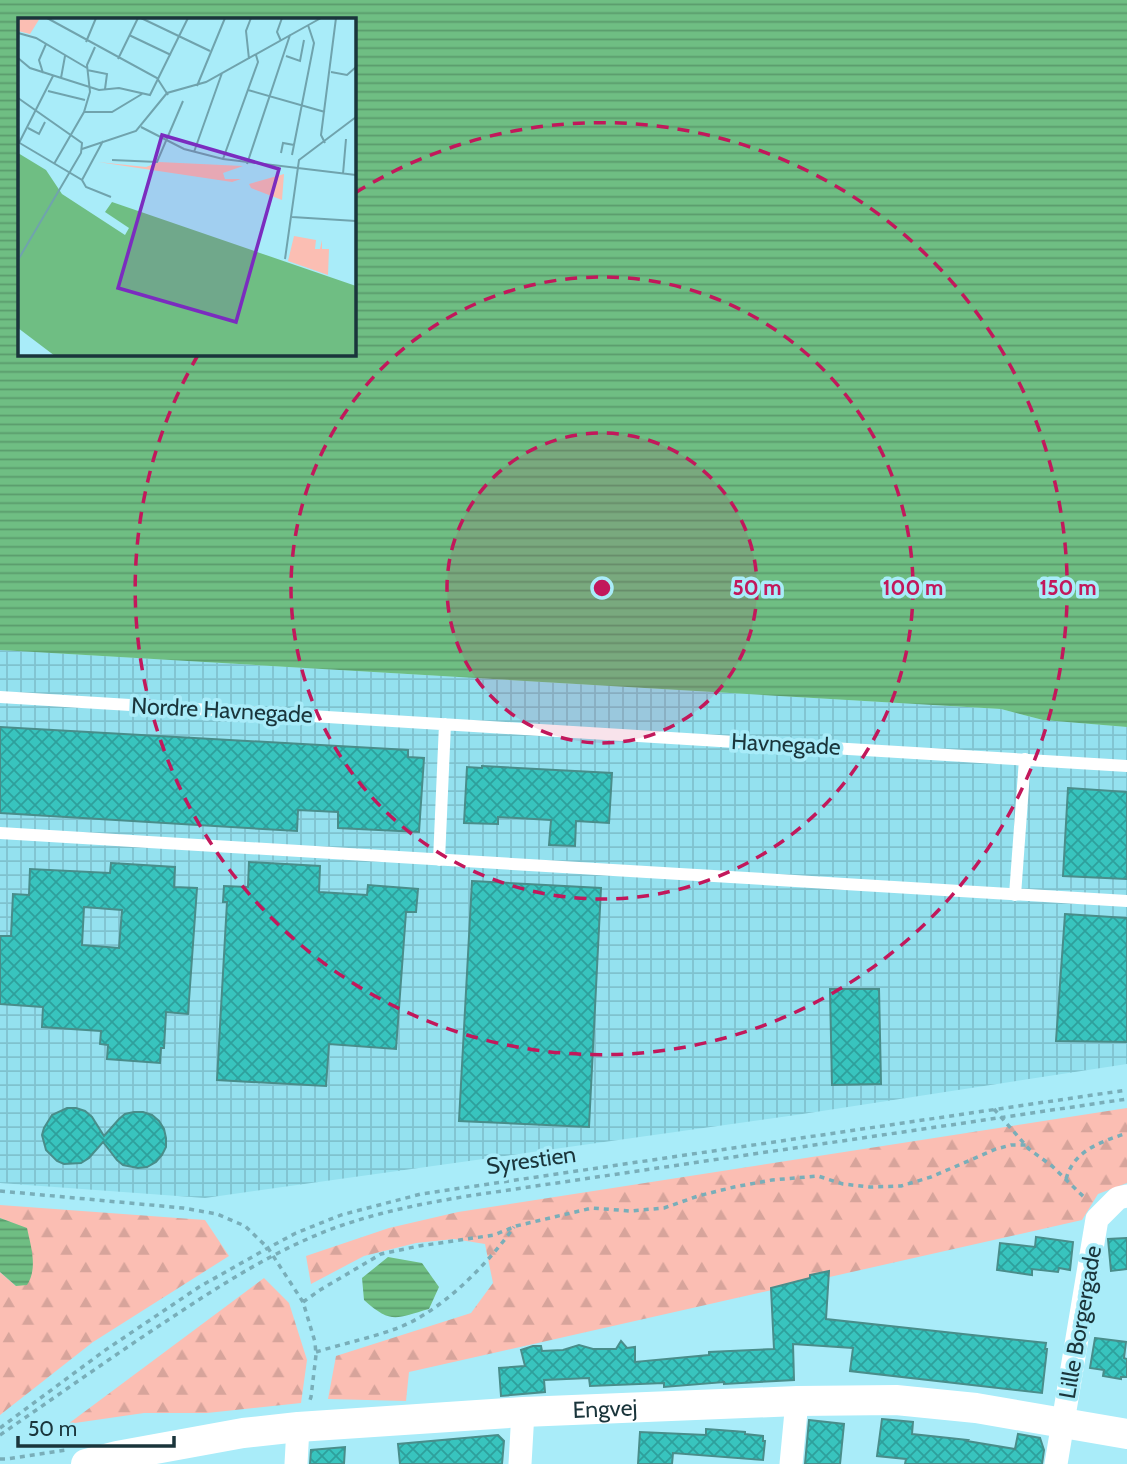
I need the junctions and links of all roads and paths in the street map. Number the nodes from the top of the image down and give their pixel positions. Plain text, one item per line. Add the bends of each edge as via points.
1 (0, 697) edge
2 (445, 724) junction
3 (1025, 759) junction
4 (1127, 766) edge
5 (0, 833) edge
6 (439, 860) junction
7 (1015, 895) junction
8 (1127, 901) edge
9 (1127, 1090) edge
10 (1127, 1099) edge
11 (995, 1110) junction
12 (1001, 1118) junction
13 (1127, 1133) edge
14 (1026, 1145) junction
15 (1066, 1179) junction
16 (0, 1191) edge
17 (1127, 1196) edge
18 (1097, 1219) junction
19 (516, 1226) junction
20 (268, 1248) junction
21 (273, 1255) junction
22 (303, 1302) junction
23 (316, 1352) junction
24 (797, 1401) junction
25 (523, 1412) junction
26 (1063, 1423) junction
27 (298, 1427) junction
28 (0, 1428) edge
29 (1127, 1434) edge
30 (0, 1435) edge
31 (86, 1464) edge
32 (296, 1464) edge
33 (520, 1464) edge
34 (791, 1464) edge
35 (1056, 1464) edge

1 - 2 lane, Nordre Havnegade
2 - 3 lane, Havnegade
2 - 6 lane
3 - 4 lane, Havnegade
3 - 7 lane
5 - 6 lane
6 - 7 lane
7 - 8 lane
9 - 11 path, Syrestien
10 - 12 path, Syrestien
11 - 12 path
11 - 20 path, Syrestien via 421,1194 341,1215
12 - 14 path
12 - 21 path, Syrestien via 428,1203 353,1222
13 - 15 path via 1088,1149 1069,1166
14 - 15 path
14 - 19 path via 996,1149 901,1185 870,1187 818,1176 772,1180 664,1208 630,1212 592,1208
15 - 18 path via 1084,1196
16 - 20 path via 217,1214 245,1226
17 - 18 street, Lille Borgergade via 1118,1198
18 - 26 street, Lille Borgergade
19 - 22 path via 494,1235 382,1254
19 - 23 path via 449,1298 397,1328
20 - 21 path
20 - 28 path, Syrestien via 188,1294
21 - 22 path
21 - 30 path, Syrestien via 138,1339
22 - 23 path
23 - 27 path via 311,1397
24 - 25 street, Engvej
24 - 26 street, Engvej via 896,1400
24 - 34 street
25 - 27 street, Engvej
25 - 33 street
26 - 29 street, Engvej
26 - 35 street, Lille Borgergade
27 - 31 street, Engvej via 243,1433
27 - 32 street

